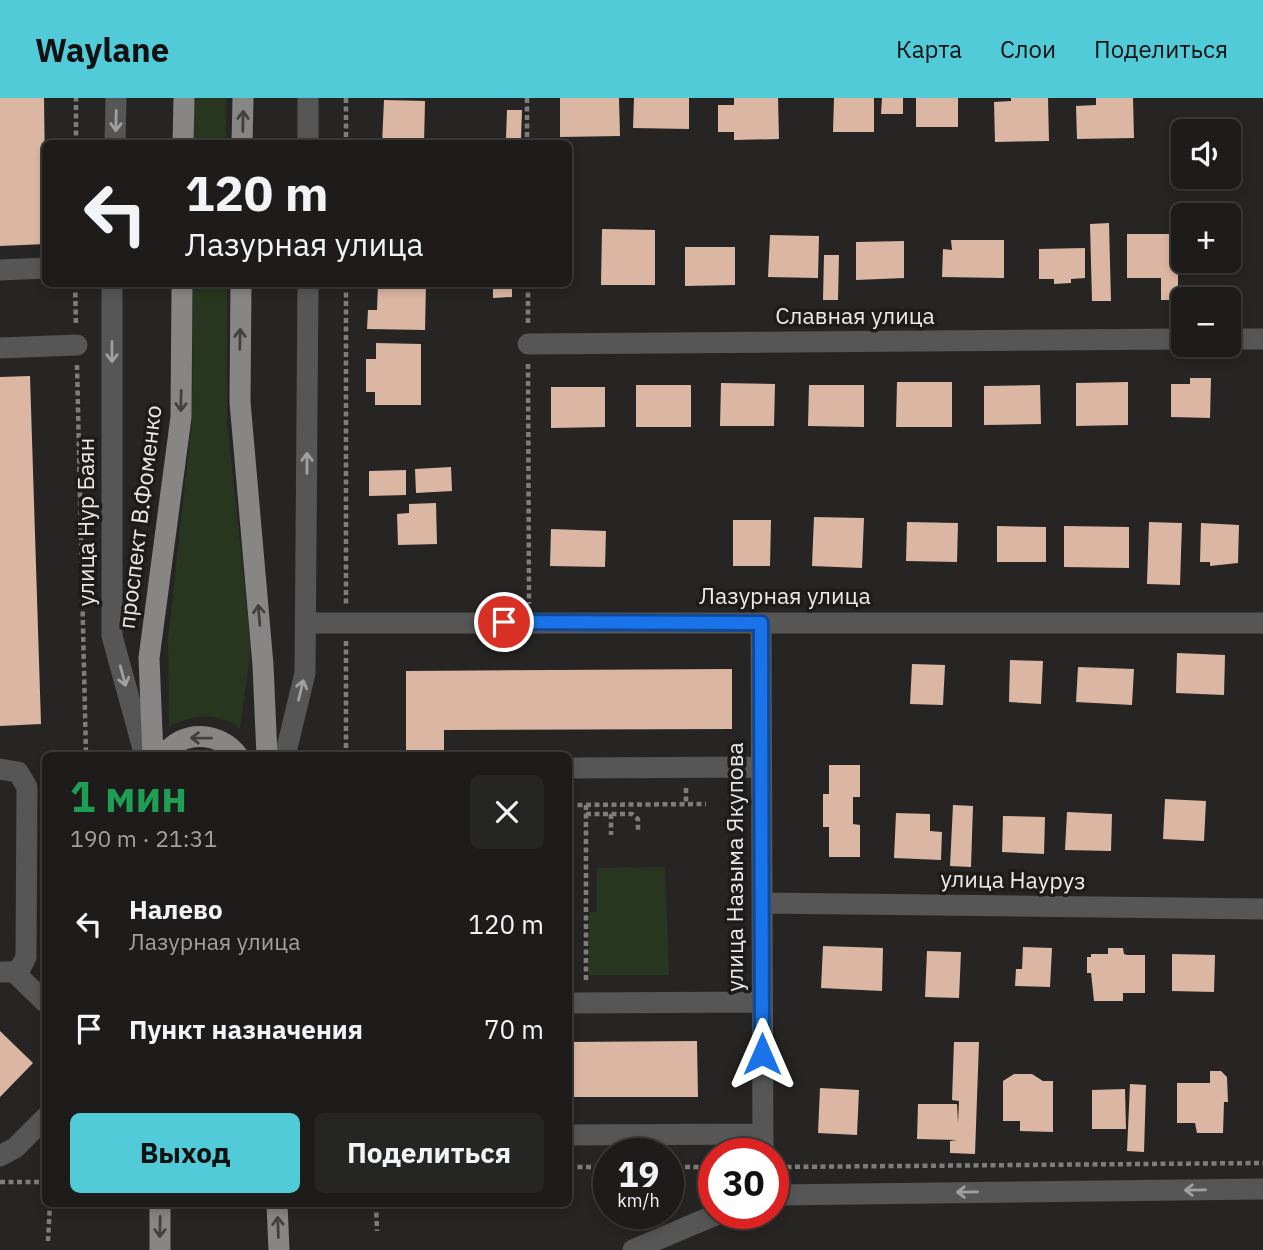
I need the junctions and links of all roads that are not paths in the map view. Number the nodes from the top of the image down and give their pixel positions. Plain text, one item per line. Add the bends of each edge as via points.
1 (116, 98) edge
2 (184, 98) edge
3 (243, 98) edge
4 (308, 98) edge
5 (115, 140) edge
6 (183, 140) edge
7 (242, 140) edge
8 (308, 140) edge
9 (42, 268) edge
10 (0, 270) edge
11 (112, 287) edge
12 (182, 287) edge
13 (241, 287) edge
14 (308, 287) edge
15 (1241, 339) edge
16 (1263, 339) edge
17 (1171, 340) edge
18 (76, 345) road end
19 (528, 345) road end
20 (0, 348) edge
21 (307, 623) junction
22 (761, 623) junction
23 (1263, 623) edge
24 (144, 752) edge
25 (153, 752) edge
26 (167, 752) edge
27 (234, 752) edge
28 (267, 752) edge
29 (286, 752) edge
30 (761, 767) junction
31 (572, 768) edge
32 (0, 769) edge
33 (762, 903) junction
34 (1263, 909) edge
35 (7, 972) edge
36 (42, 1000) edge
37 (762, 1002) junction
38 (578, 1003) edge
39 (42, 1121) edge
40 (572, 1135) edge
41 (763, 1138) edge
42 (698, 1140) edge
43 (0, 1156) edge
44 (1263, 1189) edge
45 (789, 1195) edge
46 (160, 1207) edge
47 (277, 1207) edge
48 (698, 1222) edge
49 (160, 1250) edge
50 (279, 1250) edge
51 (633, 1250) edge

1 -> 5 street
2 - 6 main road
7 -> 3 main road
4 - 8 street
9 - 10 street
11 -> 24 street, улица Нур Баян via 112,636
12 -> 25 main road, проспект В.Фоменко via 181,417 149,658
28 -> 13 main road via 240,402
21 -> 14 street
15 - 16 street
17 - 19 street, Славная улица
18 - 20 street
21 - 22 street, Лазурная улица
29 -> 21 street via 305,673
22 - 23 street, Лазурная улица
22 - 30 street, улица Назыма Якупова
27 -> 26 main road via 224,742 202,736 180,741
30 - 31 street
30 - 33 street, улица Назыма Якупова
32 - 35 street via 19,772 27,787 26,957 21,967
33 - 34 street, улица Науруз
33 - 37 street, улица Назыма Якупова
35 - 36 street
37 - 38 street
37 - 41 street, улица Назыма Якупова
39 - 43 street
40 - 42 street
44 -> 45 street
46 -> 49 main road
50 -> 47 main road
48 - 51 street

